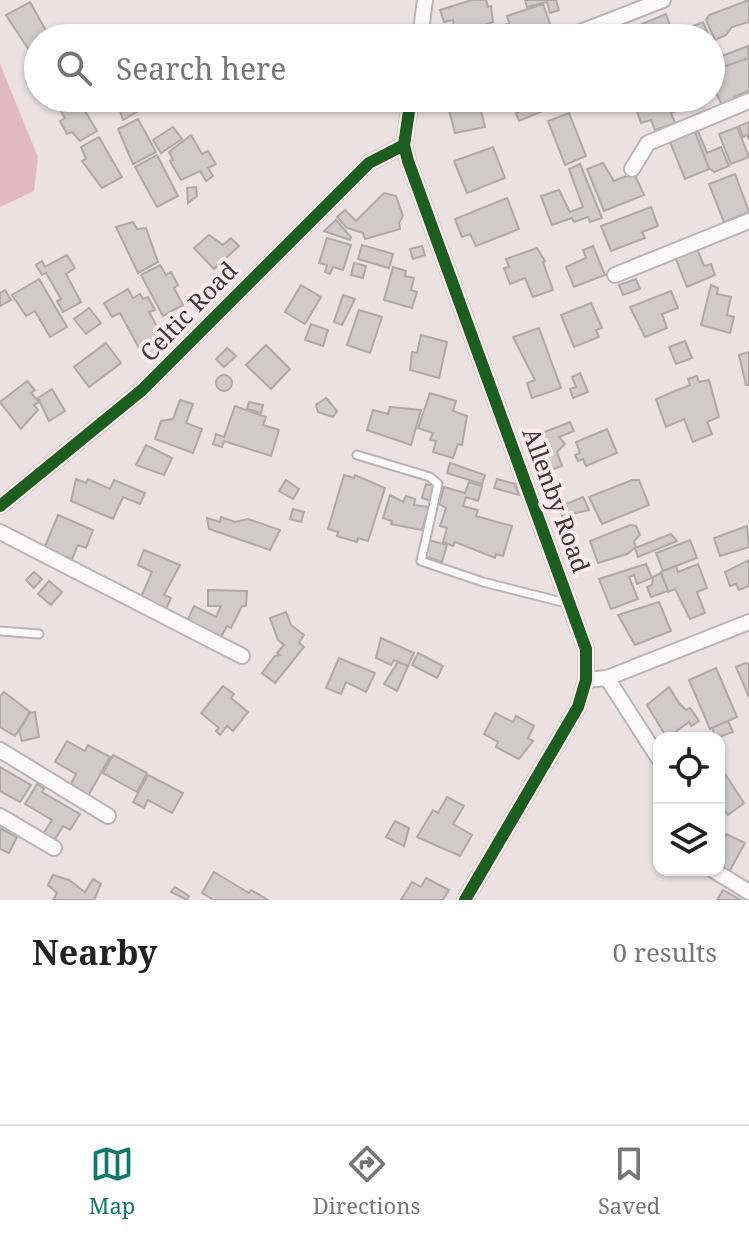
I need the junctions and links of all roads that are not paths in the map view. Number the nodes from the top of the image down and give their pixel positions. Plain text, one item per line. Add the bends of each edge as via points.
1 (425, 0) edge
2 (662, 0) edge
3 (422, 24) edge
4 (601, 24) edge
5 (749, 101) edge
6 (725, 111) edge
7 (409, 112) edge
8 (723, 112) edge
9 (404, 145) junction
10 (632, 169) dead end
11 (749, 221) edge
12 (615, 275) dead end
13 (357, 455) dead end
14 (0, 506) edge
15 (0, 532) edge
16 (572, 604) junction
17 (749, 622) edge
18 (0, 631) edge
19 (39, 634) dead end
20 (242, 656) dead end
21 (607, 678) junction
22 (586, 680) junction
23 (0, 750) edge
24 (653, 750) edge
25 (0, 816) edge
26 (108, 816) dead end
27 (54, 848) dead end
28 (723, 876) edge
29 (749, 892) edge
30 (465, 900) edge

1 - 3 street
2 - 4 street
5 - 6 street
7 - 9 street, Allenby Road
8 - 10 street via 648,143
9 - 14 street, Celtic Road via 369,163 142,390
9 - 16 street, Allenby Road
11 - 12 street
13 - 16 lane via 438,484 421,561
15 - 20 street
16 - 22 street, Allenby Road via 583,635
17 - 21 street
18 - 19 lane
21 - 22 street
21 - 24 street
22 - 30 street, Allenby Road via 572,720
23 - 26 street
25 - 27 street
28 - 29 street

